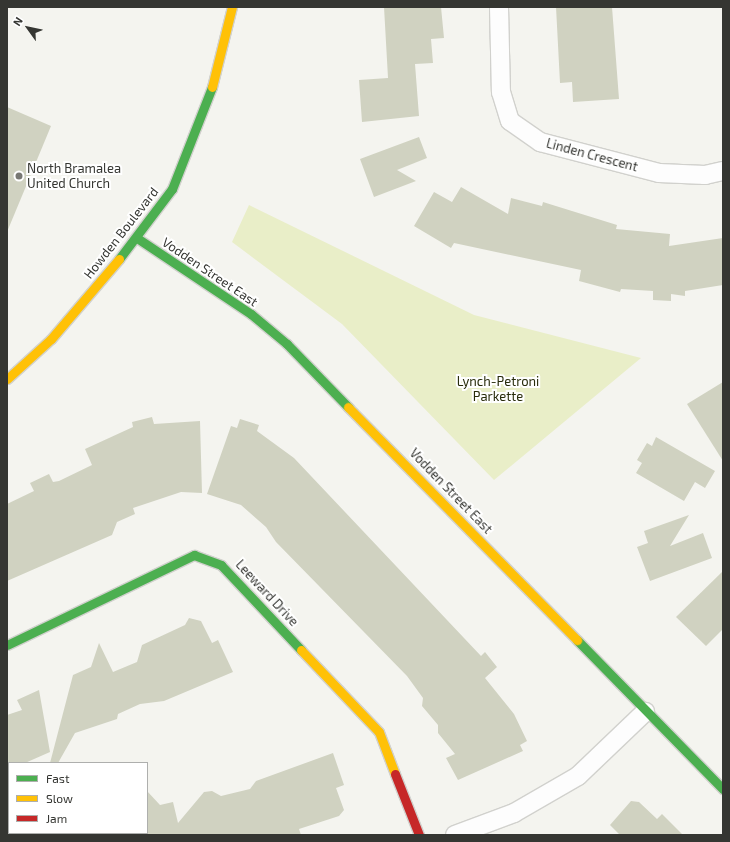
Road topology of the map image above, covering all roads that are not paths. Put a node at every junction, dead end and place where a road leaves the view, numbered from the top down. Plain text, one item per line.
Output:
1 (232, 7) edge
2 (499, 7) edge
3 (723, 171) edge
4 (137, 238) junction
5 (7, 379) edge
6 (7, 645) edge
7 (645, 712) junction
8 (723, 789) edge
9 (419, 835) edge
10 (455, 835) edge

1 - 4 street, Howden Boulevard
2 - 3 street, Linden Crescent
4 - 5 street, Howden Boulevard
4 - 7 street, Vodden Street East
6 - 9 street, Leeward Drive
7 - 8 street, Vodden Street East
7 - 10 street

